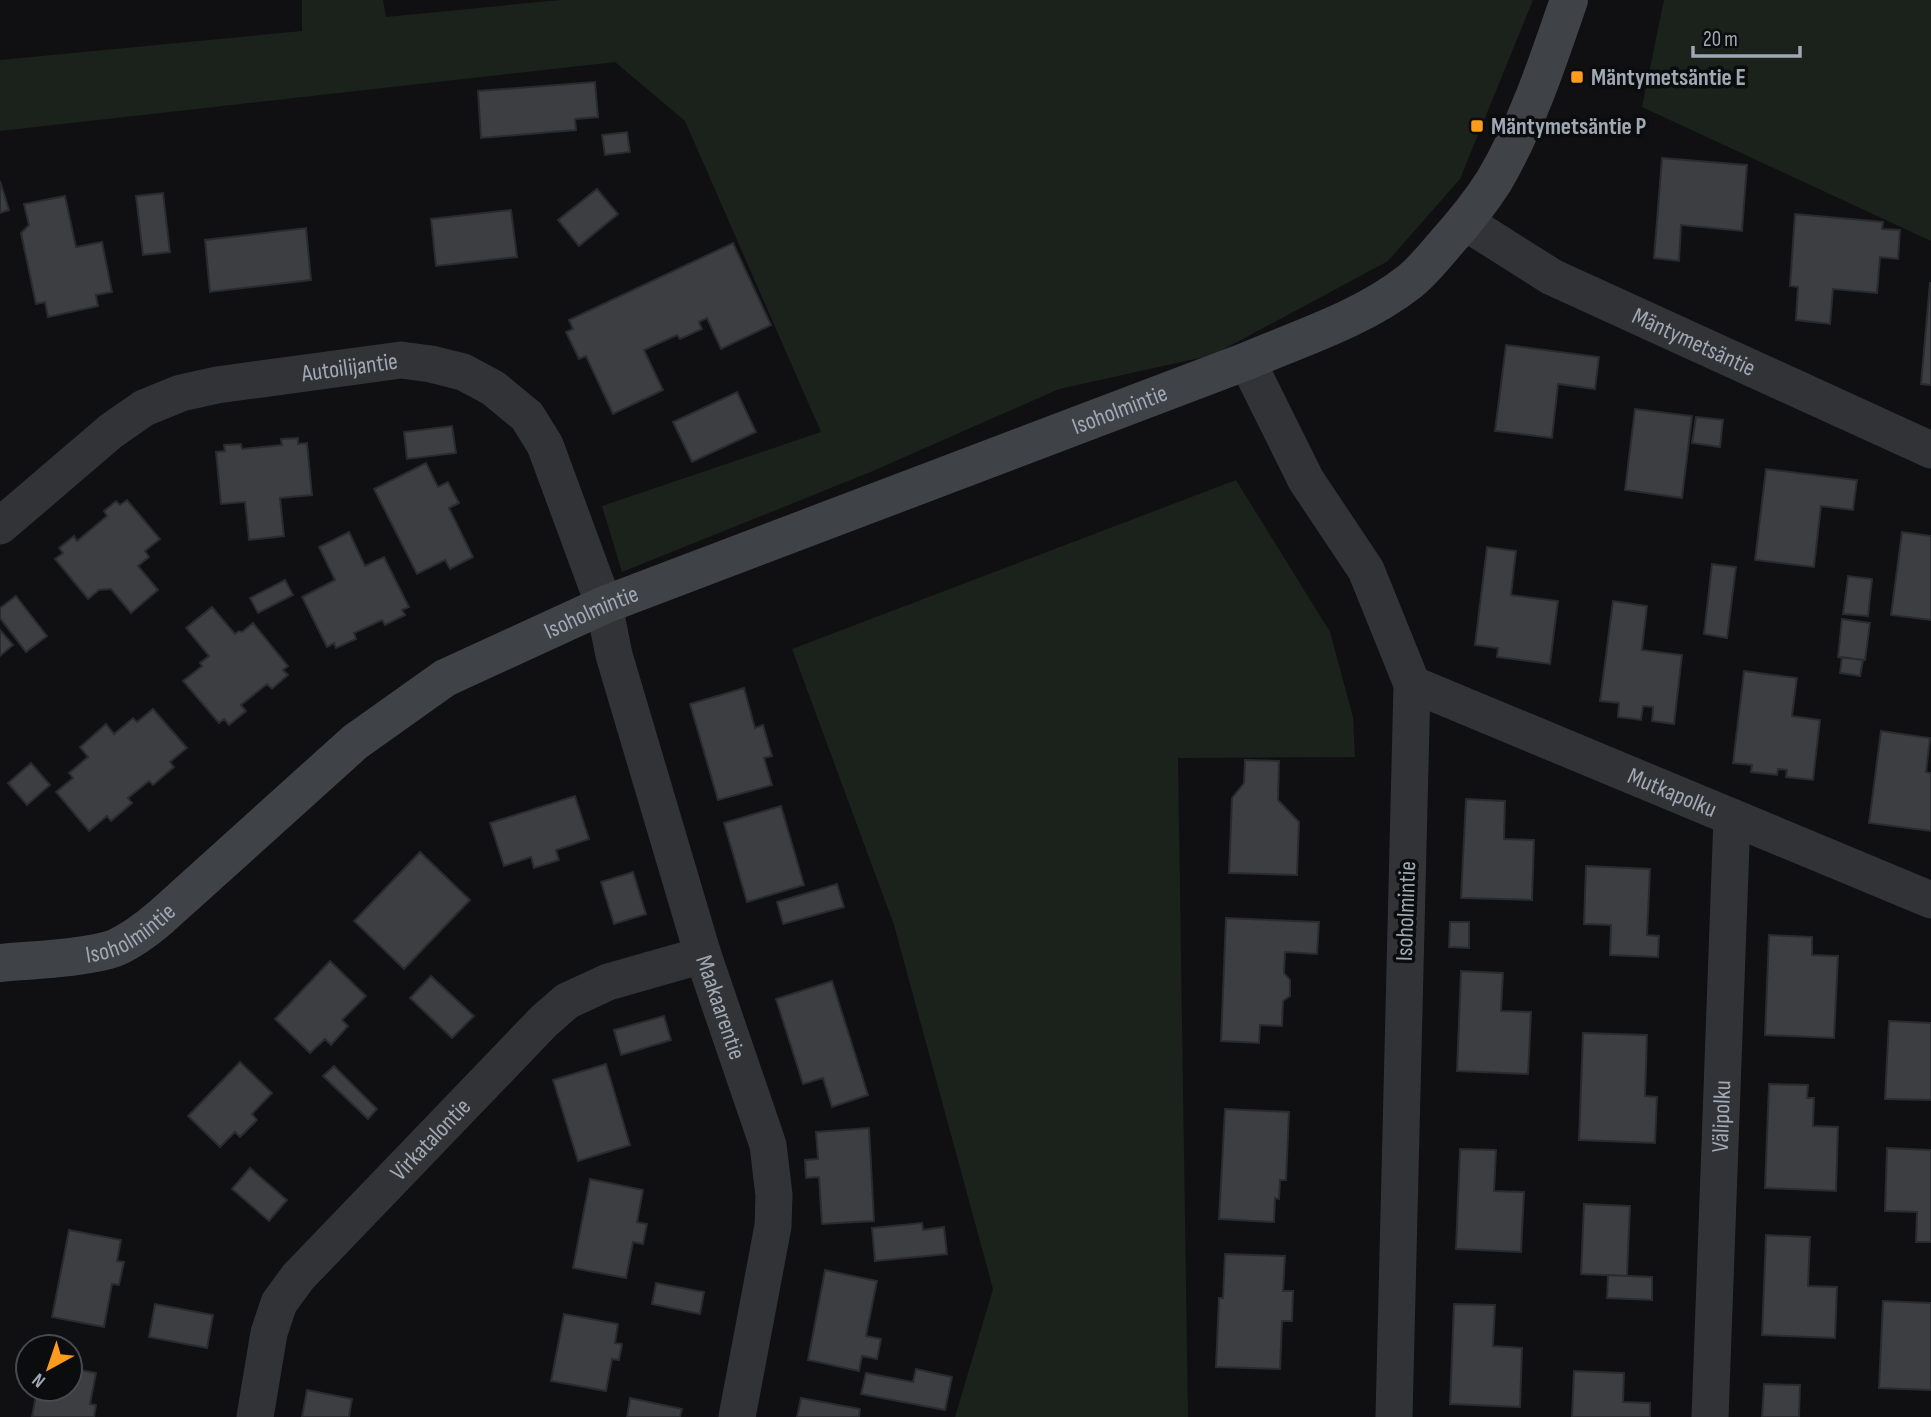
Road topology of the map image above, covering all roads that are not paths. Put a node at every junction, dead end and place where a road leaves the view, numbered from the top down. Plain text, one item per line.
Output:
1 (1569, 0) edge
2 (1465, 222) junction
3 (1247, 361) junction
4 (1931, 450) edge
5 (0, 526) edge
6 (604, 605) junction
7 (1412, 684) junction
8 (1732, 817) junction
9 (1931, 900) edge
10 (703, 955) junction
11 (0, 963) edge
12 (256, 1417) edge
13 (737, 1417) edge
14 (1394, 1417) edge
15 (1710, 1417) edge

1 - 2 street, Isoholmintie
2 - 3 street, Isoholmintie
2 - 4 street, Mäntymetsäntie
3 - 6 street, Isoholmintie
3 - 7 street, Isoholmintie
5 - 6 street, Autoilijantie
6 - 10 street, Maakaarentie
6 - 11 street, Isoholmintie
7 - 8 street, Mutkapolku
7 - 14 street, Isoholmintie
8 - 9 street, Mutkapolku
8 - 15 street, Välipolku
10 - 12 street, Virkatalontie
10 - 13 street, Maakaarentie

